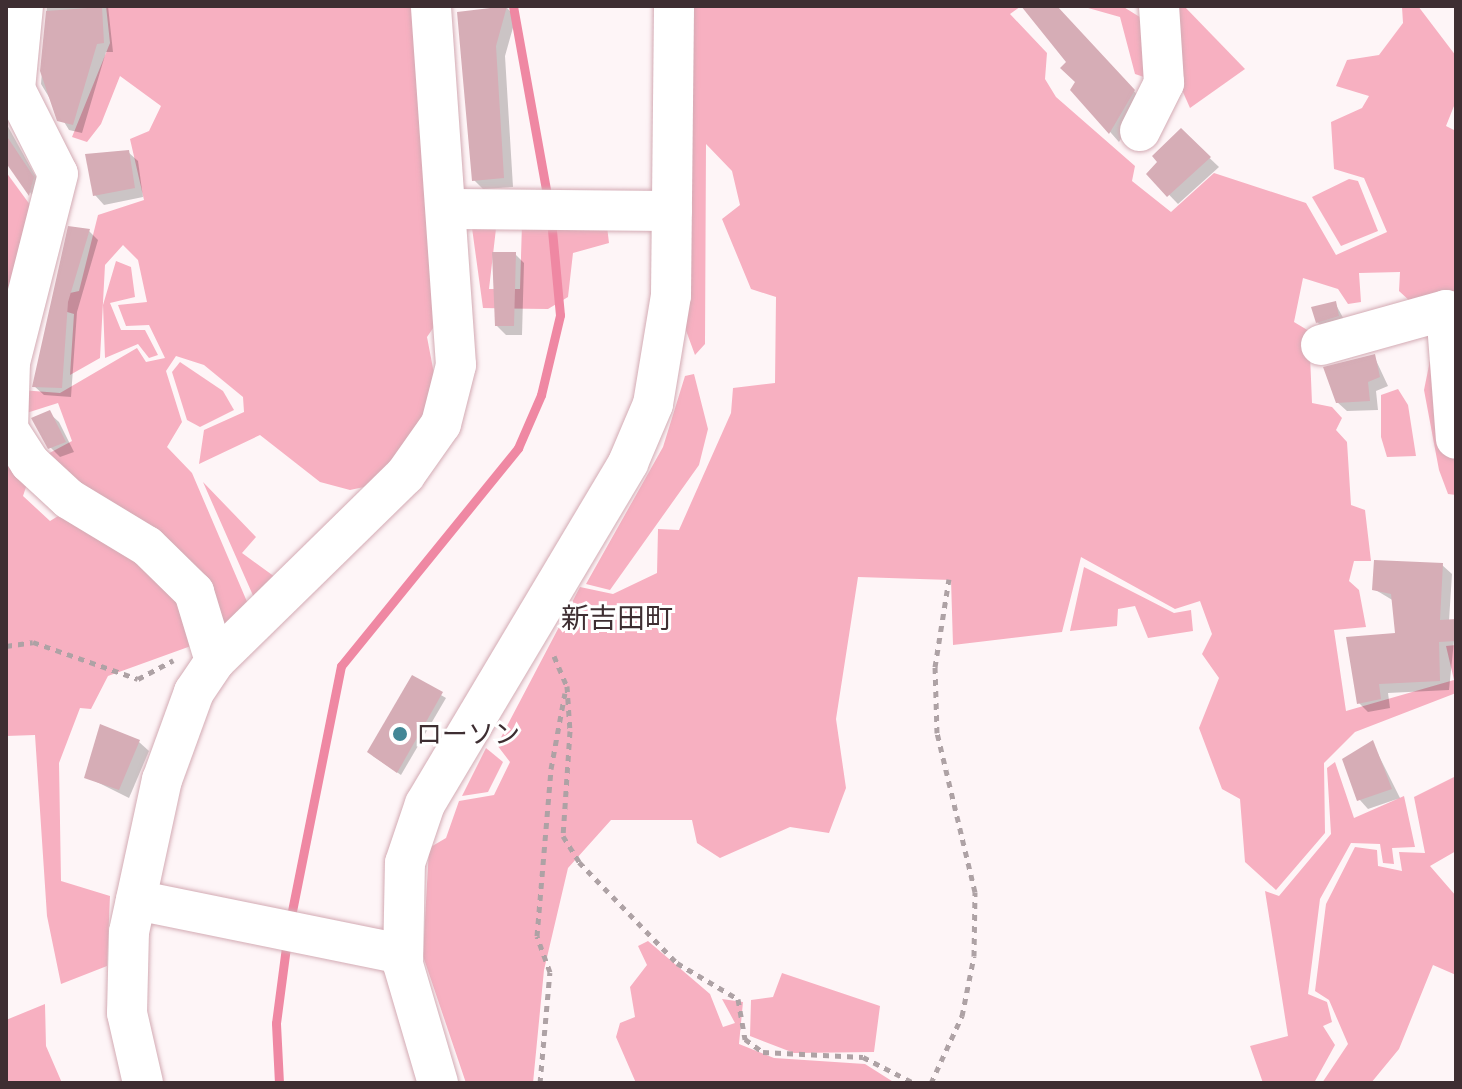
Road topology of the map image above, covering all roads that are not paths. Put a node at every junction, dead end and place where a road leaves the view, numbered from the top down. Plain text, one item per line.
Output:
1 (23, 6) edge
2 (431, 6) edge
3 (674, 6) edge
4 (1159, 6) edge
5 (1140, 131) dead end
6 (448, 209) junction
7 (672, 211) junction
8 (1321, 345) dead end
9 (1456, 439) edge
10 (213, 655) junction
11 (136, 900) junction
12 (402, 954) junction
13 (143, 1083) edge
14 (438, 1083) edge

1 - 10 street
2 - 6 street
3 - 7 street
4 - 5 street
6 - 7 street
6 - 10 street
7 - 12 street
8 - 9 street
10 - 11 street
11 - 12 street
11 - 13 street
12 - 14 street

